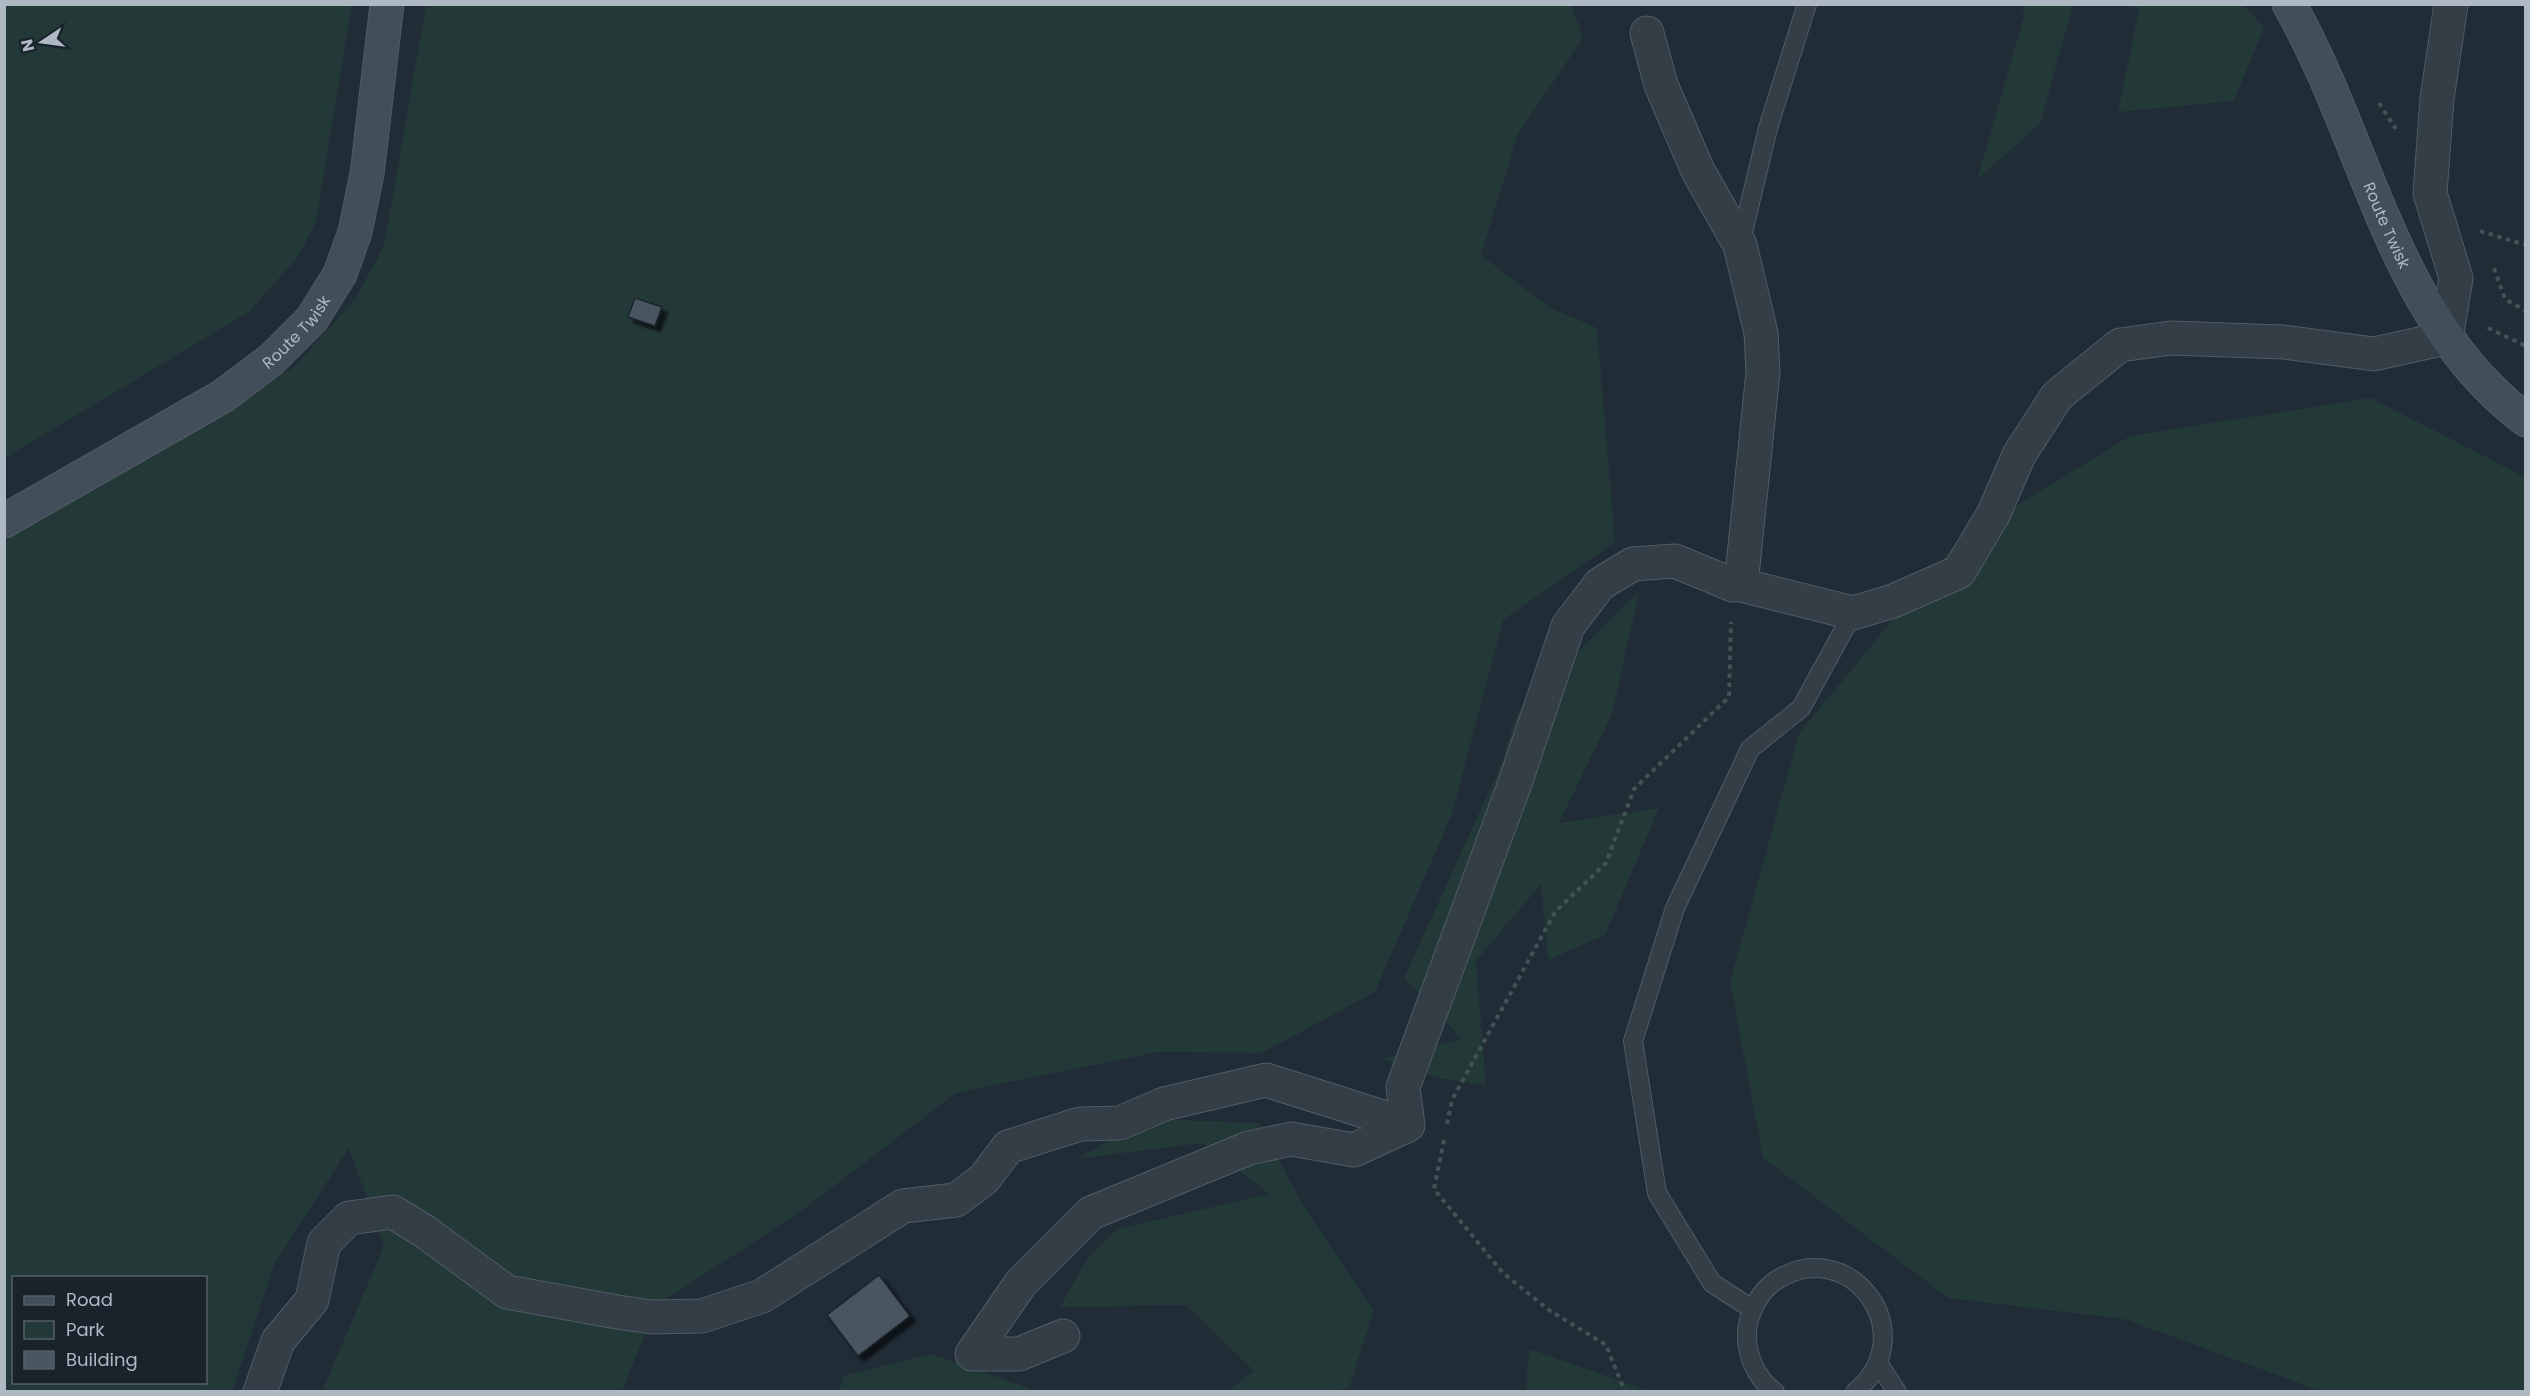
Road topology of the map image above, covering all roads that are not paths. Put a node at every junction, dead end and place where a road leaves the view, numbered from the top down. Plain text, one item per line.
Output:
1 (387, 4) edge
2 (1807, 4) edge
3 (2289, 4) edge
4 (2451, 4) edge
5 (1647, 33) dead end
6 (1740, 245) junction
7 (2446, 338) junction
8 (2526, 420) edge
9 (4, 521) edge
10 (1737, 585) junction
11 (1853, 613) junction
12 (1408, 1125) junction
13 (1752, 1310) junction
14 (1063, 1336) dead end
15 (1878, 1363) junction
16 (260, 1392) edge
17 (1775, 1392) edge
18 (1854, 1392) edge
19 (1898, 1392) edge

1 - 9 main road, Route Twisk
2 - 6 lane
3 - 7 main road, Route Twisk
4 - 7 street
5 - 6 street
6 - 10 street
7 - 8 main road, Route Twisk
7 - 11 street
10 - 11 street
10 - 12 street
11 - 13 lane
12 - 14 street
12 - 16 street
13 - 15 lane
13 - 17 lane
15 - 18 lane
15 - 19 lane

